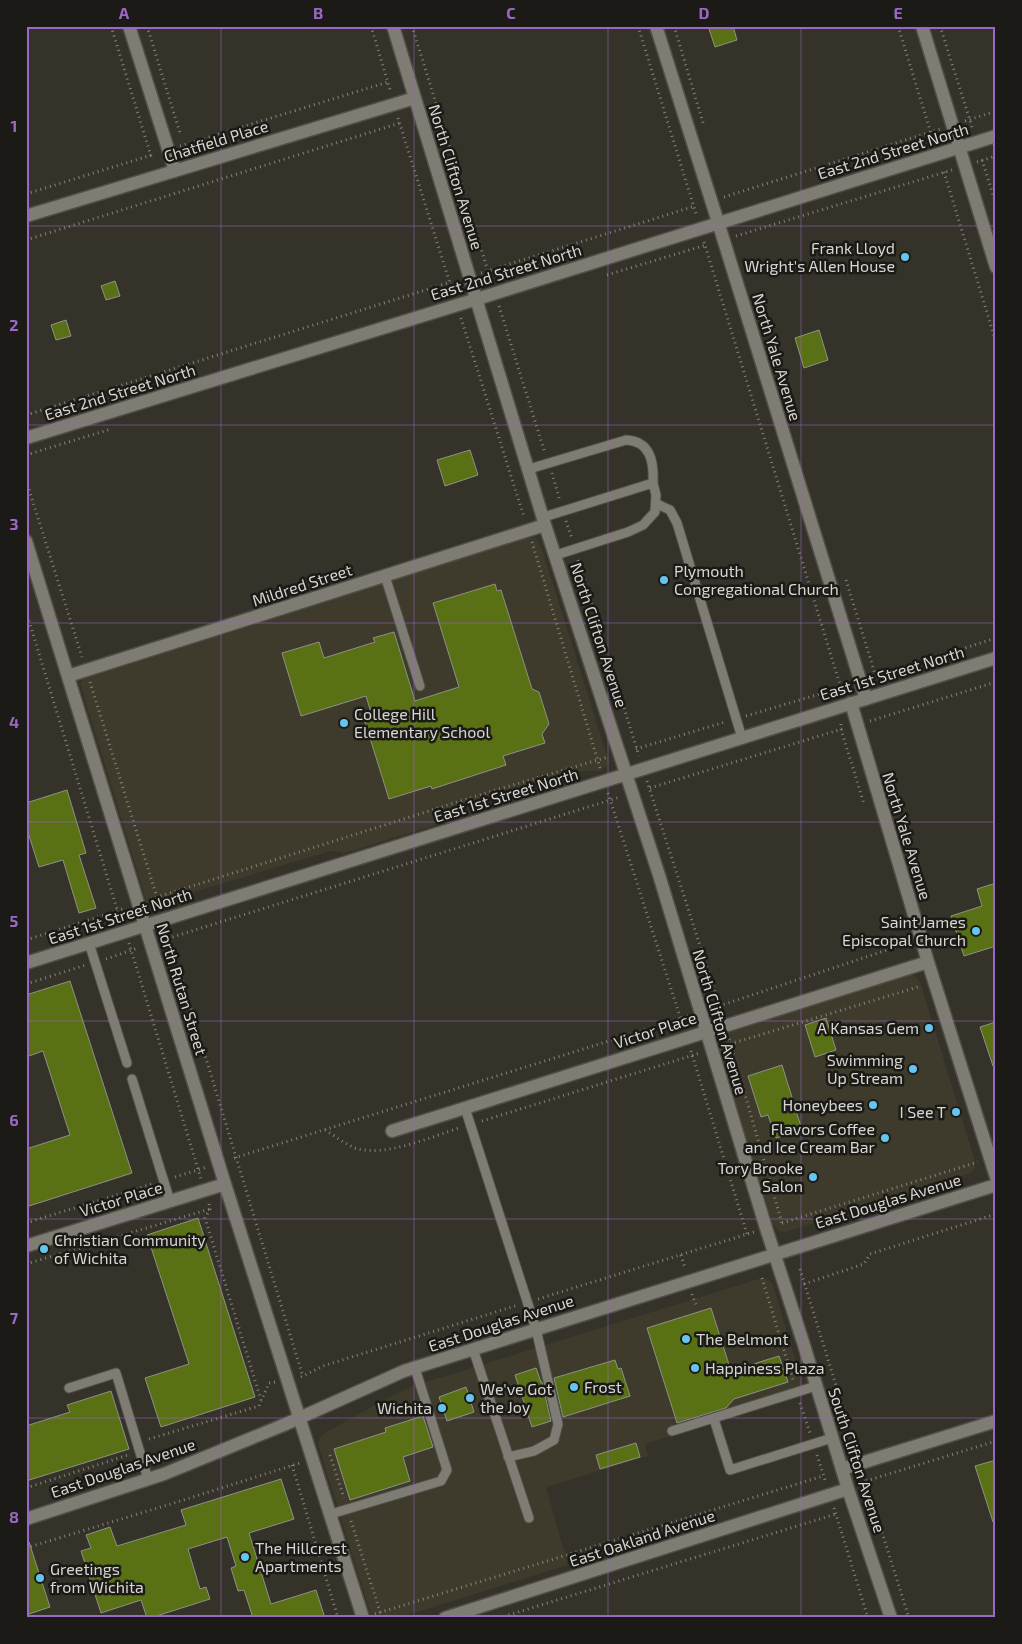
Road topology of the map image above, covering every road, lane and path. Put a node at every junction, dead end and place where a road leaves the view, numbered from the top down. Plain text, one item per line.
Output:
1 (111, 26) edge
2 (129, 26) edge
3 (146, 26) edge
4 (371, 26) edge
5 (393, 26) edge
6 (412, 26) edge
7 (638, 26) edge
8 (656, 26) edge
9 (898, 26) edge
10 (922, 26) edge
11 (940, 26) edge
12 (388, 82) junction
13 (415, 98) junction
14 (394, 104) junction
15 (996, 112) edge
16 (970, 120) junction
17 (400, 123) junction
18 (952, 125) junction
19 (931, 132) junction
20 (996, 136) edge
21 (976, 142) junction
22 (184, 146) junction
23 (959, 147) junction
24 (168, 150) junction
25 (938, 154) junction
26 (151, 156) junction
27 (175, 171) junction
28 (26, 194) edge
29 (712, 200) junction
30 (996, 204) edge
31 (693, 206) junction
32 (26, 216) edge
33 (718, 222) junction
34 (700, 228) junction
35 (26, 240) edge
36 (996, 267) edge
37 (488, 271) junction
38 (470, 277) junction
39 (450, 283) junction
40 (495, 293) junction
41 (477, 299) junction
42 (457, 305) junction
43 (996, 342) edge
44 (26, 415) edge
45 (26, 438) edge
46 (548, 463) junction
47 (529, 469) junction
48 (653, 483) junction
49 (656, 504) junction
50 (563, 512) junction
51 (545, 521) junction
52 (528, 531) junction
53 (26, 542) edge
54 (574, 549) junction
55 (556, 555) junction
56 (385, 576) junction
57 (26, 611) edge
58 (996, 638) edge
59 (996, 658) edge
60 (68, 676) junction
61 (861, 682) junction
62 (996, 682) edge
63 (420, 686) dead end
64 (841, 688) junction
65 (866, 699) junction
66 (846, 705) junction
67 (736, 719) junction
68 (857, 724) junction
69 (841, 729) junction
70 (742, 738) junction
71 (637, 748) junction
72 (620, 753) junction
73 (598, 760) junction
74 (643, 769) junction
75 (626, 774) junction
76 (604, 781) junction
77 (650, 788) junction
78 (632, 793) junction
79 (610, 800) junction
80 (867, 813) dead end
81 (138, 903) junction
82 (118, 911) junction
83 (145, 926) junction
84 (125, 932) junction
85 (905, 934) dead end
86 (26, 940) edge
87 (90, 943) junction
88 (908, 943) junction
89 (151, 944) junction
90 (132, 950) junction
91 (95, 962) junction
92 (928, 962) junction
93 (26, 963) edge
94 (915, 966) junction
95 (26, 984) edge
96 (921, 986) junction
97 (924, 995) dead end
98 (720, 1006) junction
99 (700, 1012) junction
100 (680, 1019) junction
101 (725, 1025) junction
102 (706, 1031) junction
103 (686, 1037) junction
104 (730, 1044) junction
105 (712, 1049) junction
106 (692, 1055) junction
107 (127, 1063) dead end
108 (132, 1079) dead end
109 (465, 1108) junction
110 (470, 1125) junction
111 (325, 1130) junction
112 (392, 1131) dead end
113 (990, 1158) junction
114 (219, 1163) junction
115 (199, 1169) junction
116 (996, 1177) edge
117 (164, 1180) junction
118 (225, 1184) junction
119 (996, 1184) edge
120 (205, 1190) junction
121 (170, 1201) junction
122 (210, 1209) junction
123 (996, 1214) edge
124 (26, 1223) edge
125 (782, 1223) junction
126 (766, 1228) junction
127 (748, 1234) junction
128 (26, 1246) edge
129 (774, 1254) junction
130 (26, 1264) edge
131 (800, 1269) dead end
132 (804, 1284) junction
133 (527, 1302) junction
134 (536, 1329) junction
135 (473, 1349) junction
136 (415, 1368) junction
137 (288, 1380) junction
138 (816, 1386) junction
139 (69, 1388) dead end
140 (261, 1401) junction
141 (300, 1418) junction
142 (714, 1419) junction
143 (996, 1421) edge
144 (672, 1431) dead end
145 (832, 1438) junction
146 (996, 1440) edge
147 (139, 1446) junction
148 (330, 1455) dead end
149 (508, 1457) junction
150 (313, 1460) junction
151 (860, 1463) junction
152 (292, 1465) junction
153 (842, 1469) junction
154 (824, 1476) dead end
155 (148, 1479) junction
156 (866, 1481) junction
157 (26, 1488) edge
158 (848, 1490) junction
159 (347, 1510) junction
160 (331, 1514) junction
161 (836, 1514) dead end
162 (529, 1518) dead end
163 (26, 1519) edge
164 (26, 1548) edge
165 (380, 1613) junction
166 (366, 1617) edge
167 (338, 1618) edge
168 (382, 1618) edge
169 (445, 1618) edge
170 (499, 1618) edge
171 (891, 1618) edge
172 (910, 1618) edge

1 - 26 path
2 - 24 street
3 - 22 path
4 - 12 path
5 - 13 street, North Clifton Avenue
6 - 37 path
7 - 31 path
8 - 29 street, North Yale Avenue
9 - 19 path
10 - 18 street
11 - 16 path
12 - 14 path
12 - 22 path
13 - 14 street, Chatfield Place
13 - 38 street, North Clifton Avenue
14 - 17 path
14 - 27 street, Chatfield Place
15 - 16 path
16 - 18 path
16 - 21 path
17 - 35 path
17 - 39 path
18 - 19 path
18 - 23 street
19 - 25 path
19 - 29 path
20 - 21 street, East 2nd Street North
21 - 23 street, East 2nd Street North
21 - 30 path
22 - 24 path
23 - 25 street, East 2nd Street North
23 - 36 street
24 - 26 path
24 - 27 street
25 - 33 street, East 2nd Street North
25 - 43 path
26 - 28 path
27 - 32 street, Chatfield Place
29 - 31 path
29 - 33 street, North Yale Avenue
31 - 34 path
31 - 37 path
33 - 34 street, East 2nd Street North
33 - 61 street, North Yale Avenue
34 - 40 street, East 2nd Street North
34 - 64 path
37 - 38 path
37 - 40 path
38 - 39 path
38 - 41 street, North Clifton Avenue
39 - 42 path
39 - 44 path
40 - 41 street, East 2nd Street North
40 - 46 path
41 - 42 street, East 2nd Street North
41 - 47 street, North Clifton Avenue
42 - 45 street, East 2nd Street North
42 - 52 path
46 - 47 lane
46 - 48 lane
46 - 50 path
47 - 51 street, North Clifton Avenue
48 - 49 lane
48 - 50 lane
49 - 54 lane
49 - 67 lane
50 - 51 lane
50 - 54 path
51 - 52 street, Mildred Street
51 - 55 street, North Clifton Avenue
52 - 56 street, Mildred Street
52 - 73 path
53 - 60 street, North Rutan Street
54 - 55 lane
54 - 71 path
55 - 72 street, North Clifton Avenue
56 - 60 street, Mildred Street
56 - 63 lane
57 - 82 path
58 - 61 path
59 - 65 street, East 1st Street North
60 - 81 street, North Rutan Street
61 - 64 path
61 - 65 street, North Yale Avenue
62 - 68 path
64 - 66 path
64 - 67 path
65 - 66 street, East 1st Street North
66 - 68 street, North Yale Avenue
66 - 69 path
66 - 70 street, East 1st Street North
67 - 70 lane
67 - 71 path
68 - 69 path
68 - 92 street, North Yale Avenue
69 - 77 path
69 - 80 path
70 - 74 street, East 1st Street North
71 - 72 path
71 - 74 path
72 - 73 path
72 - 75 street, North Clifton Avenue
73 - 76 path
73 - 81 path
74 - 75 street, East 1st Street North
74 - 77 path
75 - 76 street, East 1st Street North
75 - 78 street, North Clifton Avenue
76 - 79 path
76 - 83 street, East 1st Street North
77 - 78 path
77 - 98 path
78 - 79 path
78 - 99 street, North Clifton Avenue
79 - 89 path
79 - 100 path
81 - 82 path
81 - 83 street, North Rutan Street
82 - 84 path
82 - 86 path
83 - 84 street, East 1st Street North
83 - 89 street, North Rutan Street
84 - 87 street, East 1st Street North
84 - 90 path
85 - 88 path
87 - 91 lane
87 - 93 street, East 1st Street North
88 - 94 path
88 - 98 path
89 - 90 path
89 - 114 street, North Rutan Street
90 - 91 path
90 - 115 path
91 - 95 path
91 - 107 lane
92 - 94 street, Victor Place
92 - 113 street, North Yale Avenue
94 - 96 path
94 - 101 street, Victor Place
96 - 97 path
96 - 104 path
98 - 99 path
98 - 101 path
99 - 100 path
99 - 102 street, North Clifton Avenue
100 - 103 path
100 - 111 path
101 - 102 street, Victor Place
101 - 104 path
102 - 103 street, Victor Place
102 - 105 street, North Clifton Avenue
103 - 106 path
103 - 109 street, Victor Place
104 - 105 path
104 - 125 path
105 - 106 path
105 - 126 street, North Clifton Avenue
106 - 110 path
106 - 127 path
108 - 117 lane
109 - 110 lane
109 - 112 street, Victor Place
110 - 111 path
110 - 133 lane
111 - 114 path
113 - 116 street, North Yale Avenue
113 - 125 path
114 - 115 path
114 - 118 street, North Rutan Street
115 - 117 path
115 - 120 path
117 - 121 lane
117 - 124 path
118 - 120 street, Victor Place
118 - 137 street, North Rutan Street
119 - 129 street, East Douglas Avenue
120 - 121 street, Victor Place
120 - 122 path
121 - 128 street, Victor Place
122 - 130 path
122 - 140 path
123 - 132 path
125 - 126 path
126 - 127 path
126 - 129 street, North Clifton Avenue
127 - 133 path
129 - 134 street, East Douglas Avenue
129 - 138 street, South Clifton Avenue
131 - 132 path
132 - 151 path
133 - 134 lane
133 - 137 path
134 - 135 street, East Douglas Avenue
134 - 149 lane
135 - 136 street, East Douglas Avenue
135 - 149 lane
136 - 141 street, East Douglas Avenue
136 - 159 lane
137 - 140 path
137 - 141 street, North Rutan Street
138 - 142 lane
138 - 145 street, South Clifton Avenue
139 - 147 lane
140 - 147 path
141 - 150 street, North Rutan Street
141 - 155 street, East Douglas Avenue
142 - 144 lane
142 - 145 lane
143 - 151 street
145 - 153 street, South Clifton Avenue
146 - 156 path
147 - 155 lane
147 - 157 path
148 - 159 path
149 - 162 lane
150 - 152 path
150 - 160 street, North Rutan Street
151 - 153 street
151 - 156 path
152 - 164 path
152 - 167 path
153 - 158 street, South Clifton Avenue
154 - 165 path
155 - 163 street, East Douglas Avenue
156 - 172 path
158 - 169 street, East Oakland Avenue
158 - 171 street, South Clifton Avenue
159 - 160 lane
159 - 165 path
160 - 166 street, North Rutan Street
161 - 170 path
165 - 166 path
165 - 168 path

